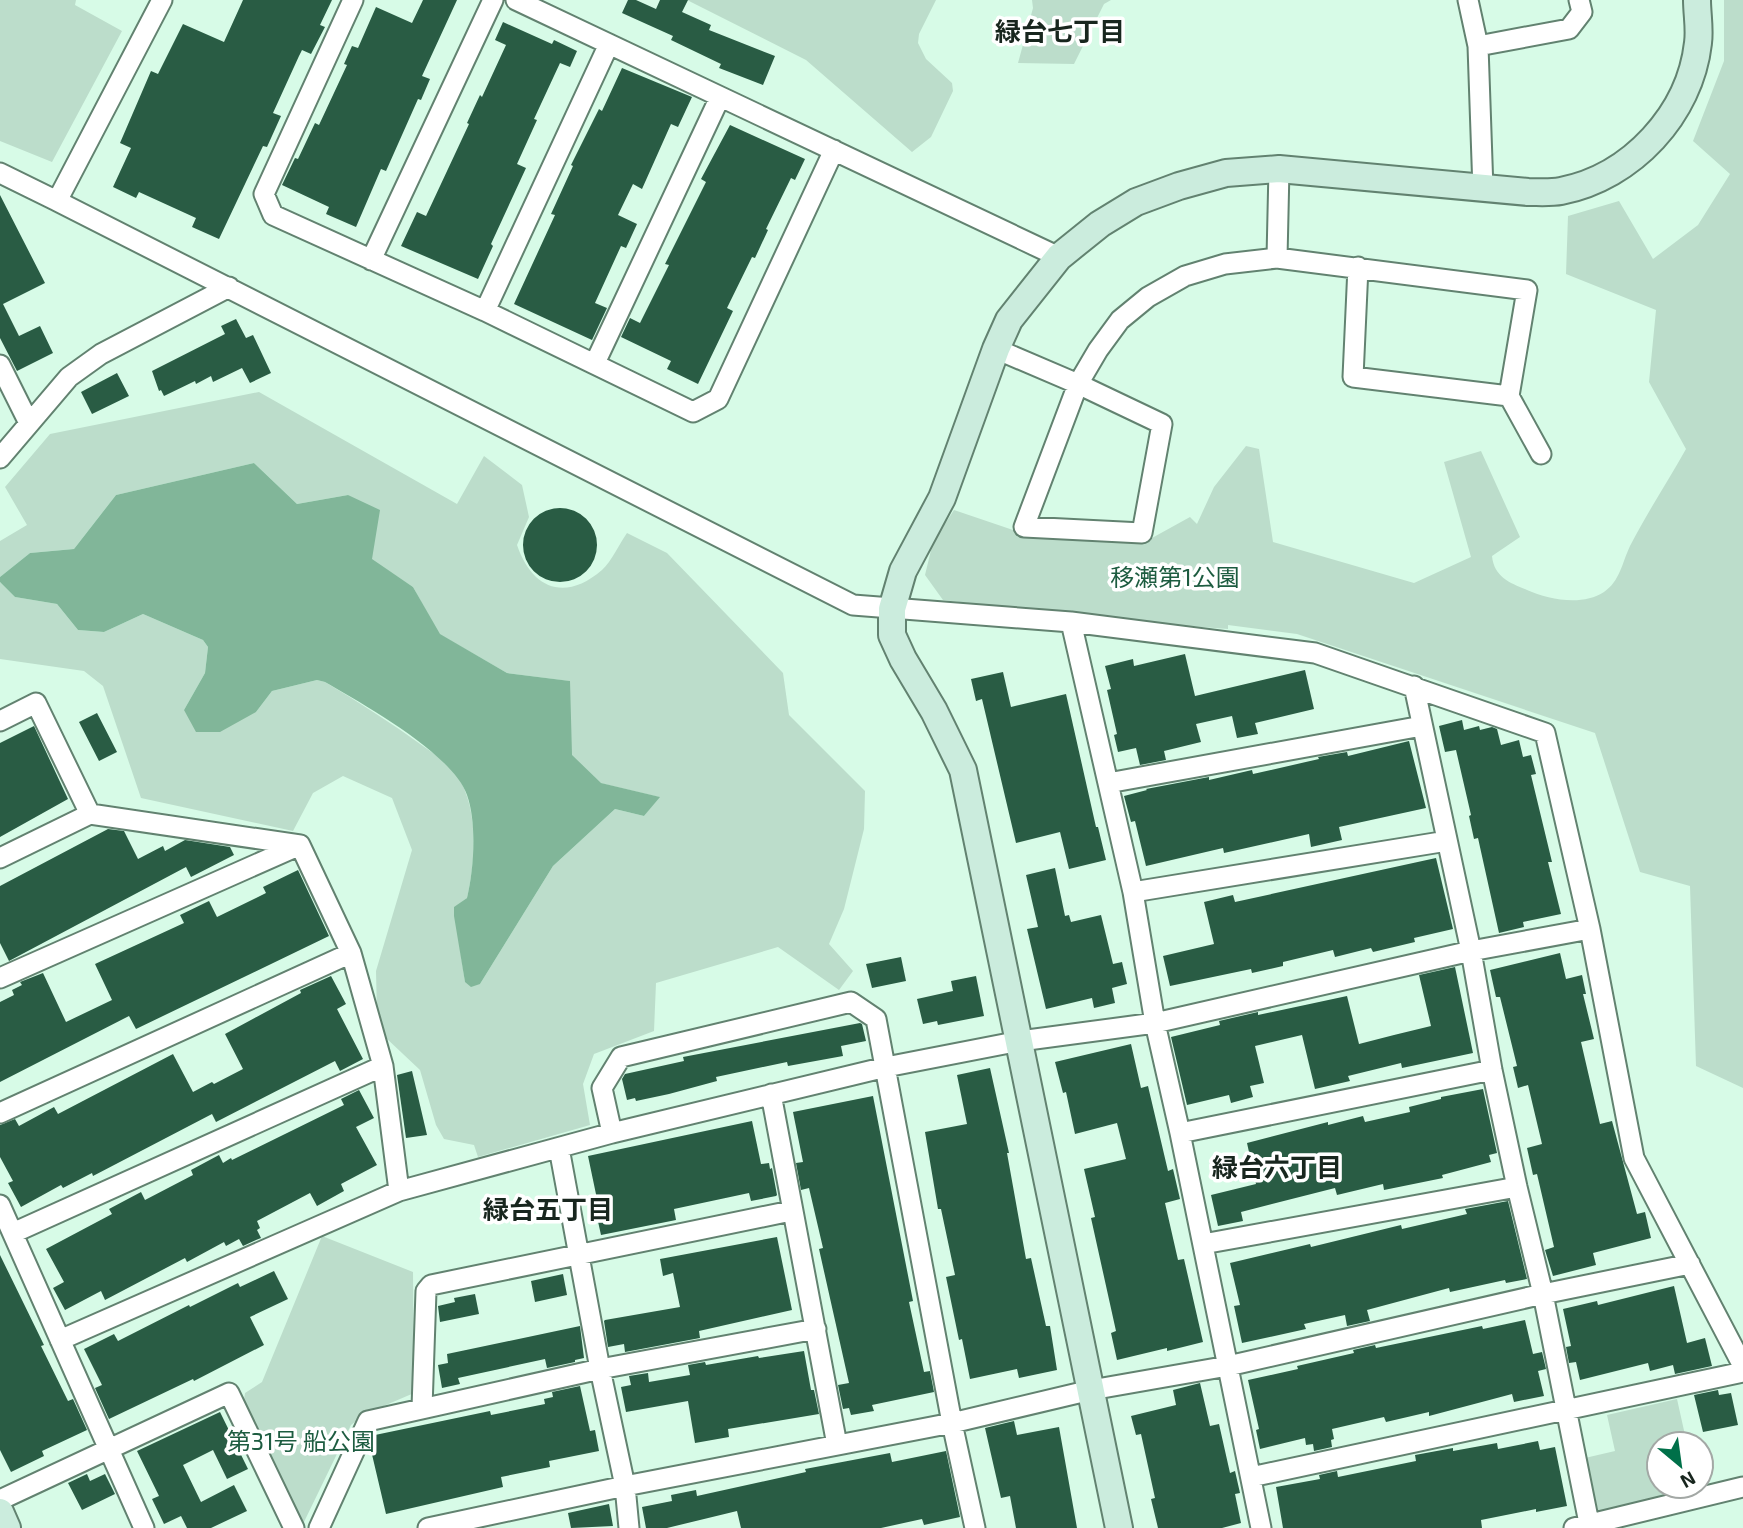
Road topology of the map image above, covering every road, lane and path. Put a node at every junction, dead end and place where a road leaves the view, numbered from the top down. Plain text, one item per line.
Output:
1 (162, 0) edge
2 (354, 0) edge
3 (494, 0) edge
4 (516, 0) edge
5 (1468, 0) edge
6 (1579, 0) edge
7 (1697, 0) edge
8 (609, 44) junction
9 (1478, 46) junction
10 (720, 97) junction
11 (834, 150) junction
12 (1279, 170) junction
13 (0, 173) edge
14 (1483, 190) junction
15 (57, 201) junction
16 (1059, 257) junction
17 (1277, 258) junction
18 (371, 260) junction
19 (1358, 267) junction
20 (229, 287) junction
21 (485, 311) junction
22 (996, 349) junction
23 (595, 363) junction
24 (0, 365) edge
25 (1078, 383) junction
26 (1508, 396) junction
27 (29, 423) junction
28 (1541, 454) dead end
29 (0, 458) edge
30 (892, 609) junction
31 (1071, 622) junction
32 (1414, 686) junction
33 (0, 721) edge
34 (1422, 726) junction
35 (1108, 783) junction
36 (90, 814) junction
37 (1447, 841) junction
38 (300, 845) junction
39 (0, 859) edge
40 (1132, 892) junction
41 (1590, 929) junction
42 (1471, 951) junction
43 (351, 953) junction
44 (0, 978) edge
45 (1155, 1023) junction
46 (1020, 1041) junction
47 (383, 1066) junction
48 (886, 1067) junction
49 (1492, 1070) junction
50 (771, 1094) junction
51 (0, 1114) edge
52 (612, 1133) junction
53 (1180, 1133) junction
54 (559, 1148) junction
55 (1517, 1186) junction
56 (399, 1191) junction
57 (0, 1205) edge
58 (791, 1211) junction
59 (13, 1233) junction
60 (1203, 1244) junction
61 (580, 1254) junction
62 (1690, 1264) junction
63 (1543, 1294) junction
64 (816, 1329) junction
65 (60, 1340) junction
66 (1228, 1366) junction
67 (1743, 1366) edge
68 (600, 1369) junction
69 (1743, 1372) edge
70 (1091, 1391) junction
71 (422, 1408) junction
72 (1566, 1409) junction
73 (952, 1423) junction
74 (837, 1445) junction
75 (109, 1450) junction
76 (1251, 1477) junction
77 (625, 1486) junction
78 (1743, 1487) edge
79 (0, 1500) edge
80 (0, 1513) edge
81 (1585, 1527) edge
82 (7, 1528) edge
83 (144, 1528) edge
84 (294, 1528) edge
85 (319, 1528) edge
86 (428, 1528) edge
87 (629, 1528) edge
88 (975, 1528) edge
89 (1119, 1528) edge
90 (1261, 1528) edge

1 - 15 street
2 - 18 street
3 - 18 street
4 - 8 street
5 - 9 street
6 - 9 street
7 - 14 street
8 - 10 street
8 - 21 street
9 - 14 street
10 - 11 street
10 - 23 street
11 - 16 street
11 - 23 street
12 - 14 street
12 - 16 street
12 - 17 street
13 - 15 street
15 - 20 street
16 - 22 street
17 - 19 street
17 - 25 street
18 - 21 street
19 - 26 street
19 - 26 street
20 - 27 street
20 - 30 street
21 - 23 street
22 - 25 street
22 - 30 street
24 - 27 street
25 - 25 street
26 - 28 street
27 - 29 street
30 - 31 street
30 - 46 street
31 - 32 street
31 - 35 street
32 - 34 street
32 - 41 street
33 - 36 street
34 - 35 street
34 - 37 street
35 - 40 street
36 - 38 street
36 - 39 street
37 - 40 street
37 - 42 street
38 - 43 street
38 - 44 street
40 - 45 street
41 - 42 street
41 - 62 street
42 - 45 street
42 - 49 street
43 - 47 street
43 - 51 street
45 - 46 street
45 - 53 street
46 - 48 street
46 - 70 street
47 - 56 street
47 - 59 street
48 - 50 street
48 - 52 street
48 - 73 street
49 - 53 street
49 - 55 street
50 - 52 street
50 - 58 street
52 - 54 street
53 - 60 street
54 - 56 street
54 - 61 street
55 - 60 street
55 - 63 street
56 - 65 street
57 - 59 street
58 - 61 street
58 - 64 street
59 - 65 street
60 - 66 street
61 - 68 street
61 - 71 street
62 - 63 street
62 - 67 street
63 - 66 street
63 - 72 street
64 - 68 street
64 - 74 street
65 - 75 street
66 - 70 street
66 - 76 street
68 - 71 street
68 - 77 street
69 - 72 street
70 - 73 street
70 - 89 street
71 - 85 street
72 - 76 street
72 - 81 street
73 - 74 street
73 - 88 street
74 - 77 street
75 - 79 street
75 - 83 street
75 - 84 street
76 - 90 street
77 - 86 street
77 - 87 street
78 - 81 street
80 - 82 street

